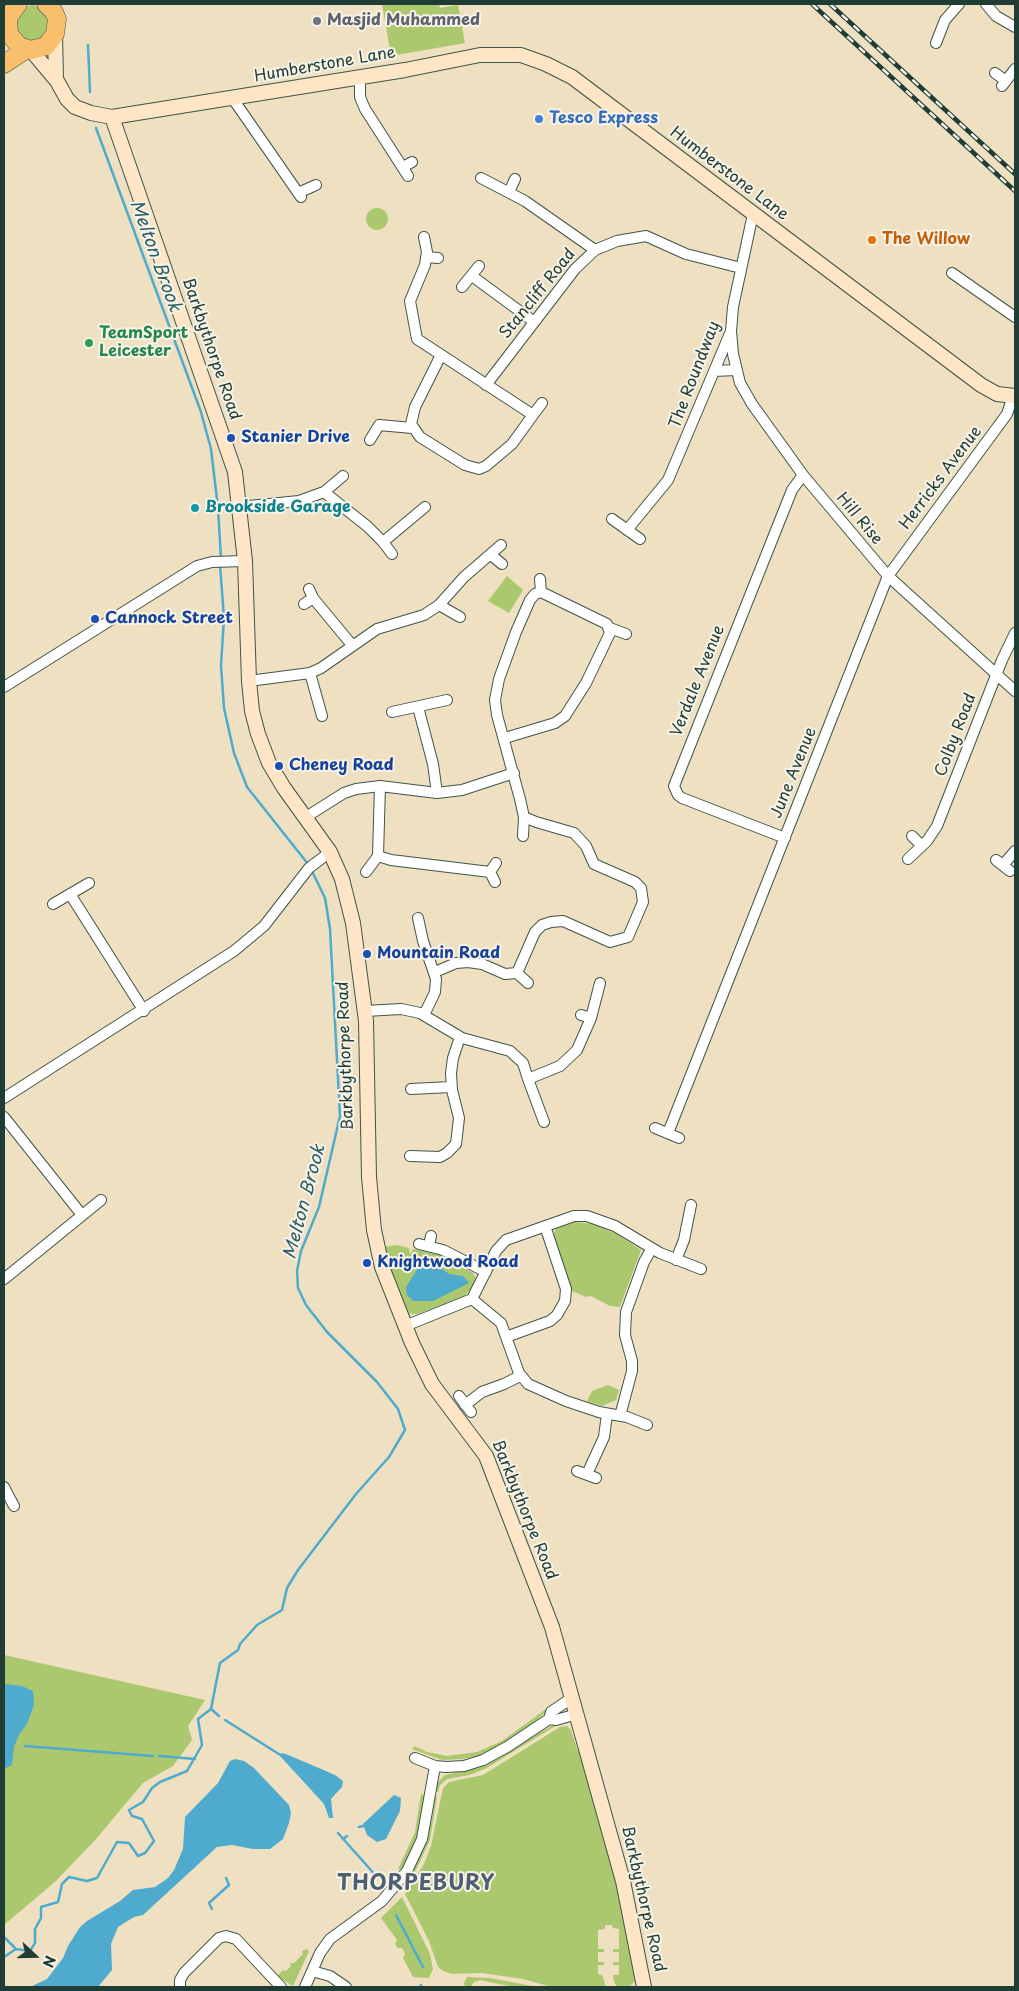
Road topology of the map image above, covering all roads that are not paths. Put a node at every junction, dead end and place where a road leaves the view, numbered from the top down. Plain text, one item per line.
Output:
1 (46, 4) edge
2 (67, 4) edge
3 (959, 4) edge
4 (986, 4) edge
5 (10, 12) edge
6 (1015, 27) edge
7 (56, 30) junction
8 (936, 42) dead end
9 (29, 49) junction
10 (4, 64) edge
11 (1015, 69) edge
12 (995, 73) dead end
13 (360, 77) junction
14 (56, 81) junction
15 (233, 98) junction
16 (112, 117) junction
17 (408, 168) dead end
18 (481, 178) dead end
19 (515, 179) dead end
20 (316, 185) dead end
21 (509, 192) junction
22 (753, 214) junction
23 (424, 237) dead end
24 (595, 250) junction
25 (426, 257) junction
26 (438, 258) dead end
27 (479, 266) dead end
28 (741, 268) junction
29 (952, 273) dead end
30 (472, 276) junction
31 (462, 287) dead end
32 (1015, 317) edge
33 (533, 322) junction
34 (731, 331) junction
35 (441, 355) junction
36 (736, 370) junction
37 (714, 371) junction
38 (486, 385) junction
39 (1014, 396) edge
40 (542, 403) dead end
41 (533, 415) junction
42 (412, 428) junction
43 (370, 440) dead end
44 (803, 475) junction
45 (343, 476) dead end
46 (324, 492) junction
47 (239, 507) junction
48 (425, 507) dead end
49 (612, 519) dead end
50 (627, 530) junction
51 (640, 539) dead end
52 (383, 542) junction
53 (502, 545) dead end
54 (392, 554) dead end
55 (491, 555) junction
56 (245, 561) junction
57 (502, 564) dead end
58 (888, 576) junction
59 (540, 579) dead end
60 (542, 592) junction
61 (304, 604) dead end
62 (439, 605) junction
63 (460, 617) dead end
64 (610, 628) junction
65 (1015, 632) edge
66 (626, 634) dead end
67 (352, 645) junction
68 (310, 673) junction
69 (996, 675) junction
70 (249, 681) junction
71 (4, 687) edge
72 (1015, 691) edge
73 (447, 700) dead end
74 (418, 707) junction
75 (392, 712) dead end
76 (322, 716) dead end
77 (505, 738) junction
78 (514, 773) junction
79 (380, 786) junction
80 (437, 793) junction
81 (306, 817) junction
82 (524, 817) junction
83 (523, 836) dead end
84 (912, 836) dead end
85 (785, 838) junction
86 (922, 846) junction
87 (1015, 851) edge
88 (325, 855) junction
89 (378, 856) junction
90 (908, 859) dead end
91 (1003, 865) dead end
92 (366, 872) dead end
93 (495, 882) dead end
94 (89, 883) dead end
95 (70, 894) junction
96 (54, 904) dead end
97 (418, 918) dead end
98 (434, 937) dead end
99 (423, 941) junction
100 (435, 972) junction
101 (517, 973) junction
102 (528, 983) dead end
103 (600, 983) dead end
104 (144, 1010) junction
105 (365, 1012) junction
106 (424, 1015) junction
107 (460, 1037) junction
108 (528, 1079) junction
109 (451, 1087) junction
110 (408, 1089) dead end
111 (4, 1098) edge
112 (544, 1114) dead end
113 (4, 1117) edge
114 (655, 1128) dead end
115 (668, 1133) junction
116 (679, 1138) dead end
117 (410, 1156) dead end
118 (101, 1200) dead end
119 (691, 1205) dead end
120 (82, 1215) junction
121 (545, 1226) junction
122 (426, 1242) dead end
123 (652, 1248) junction
124 (676, 1260) junction
125 (701, 1270) dead end
126 (486, 1272) junction
127 (4, 1278) edge
128 (472, 1299) junction
129 (405, 1326) junction
130 (506, 1337) junction
131 (520, 1376) junction
132 (465, 1404) dead end
133 (607, 1414) junction
134 (620, 1416) junction
135 (647, 1425) dead end
136 (587, 1474) dead end
137 (4, 1487) edge
138 (14, 1506) dead end
139 (573, 1697) junction
140 (577, 1714) junction
141 (549, 1719) junction
142 (415, 1758) dead end
143 (435, 1766) junction
144 (312, 1971) junction
145 (180, 1987) edge
146 (282, 1987) edge
147 (305, 1987) edge
148 (346, 1987) edge
149 (644, 1987) edge

1 - 7 highway
2 - 7 highway
3 - 8 street
4 - 6 street
5 - 9 highway
7 - 9 highway
7 - 14 street
9 - 10 highway
9 - 14 street, Humberstone Lane
11 - 12 street
13 - 15 street, Humberstone Lane
13 - 17 street
13 - 22 street, Humberstone Lane
14 - 16 street, Humberstone Lane
15 - 16 street, Humberstone Lane
15 - 20 street
16 - 47 street, Barkbythorpe Road
18 - 21 street
19 - 21 street
21 - 24 street
22 - 28 street, The Roundway
22 - 39 street, Humberstone Lane
23 - 25 street
24 - 28 street, Stancliff Road
24 - 33 street, Stancliff Road
25 - 26 street
25 - 35 street
27 - 30 street
28 - 34 street, The Roundway
29 - 32 street
30 - 31 street
30 - 33 street
33 - 38 street, Stancliff Road
34 - 36 street, Hill Rise
34 - 37 street, The Roundway
35 - 38 street
35 - 42 street
36 - 37 street
36 - 44 street, Hill Rise
37 - 50 street, The Roundway
38 - 41 street
39 - 58 street, Herricks Avenue
40 - 41 street
41 - 42 street
42 - 43 street
44 - 58 street, Hill Rise
44 - 85 street, Verdale Avenue
45 - 46 street
46 - 47 street
46 - 52 street
47 - 56 street, Barkbythorpe Road
48 - 52 street
49 - 50 street
50 - 51 street
52 - 54 street
53 - 55 street
55 - 57 street
55 - 62 street
56 - 70 street, Barkbythorpe Road
56 - 71 street
58 - 69 street, Hill Rise
58 - 85 street, June Avenue
59 - 60 street
60 - 64 street
60 - 77 street
61 - 67 street
62 - 63 street
62 - 67 street
64 - 66 street
64 - 77 street
65 - 69 street, Colby Road
67 - 68 street
68 - 70 street
68 - 76 street
69 - 72 street, Hill Rise
69 - 86 street, Colby Road
70 - 81 street, Barkbythorpe Road
73 - 74 street
74 - 75 street
74 - 80 street
77 - 78 street
78 - 80 street
78 - 82 street
79 - 80 street
79 - 81 street
79 - 89 street
81 - 88 street, Barkbythorpe Road
82 - 83 street
82 - 101 street
84 - 86 street
85 - 115 street, June Avenue
86 - 90 street, Colby Road
87 - 91 street
88 - 104 street
88 - 105 street, Barkbythorpe Road
89 - 92 street
89 - 93 street
94 - 95 street
95 - 96 street
95 - 104 street
97 - 99 street
98 - 99 street
99 - 100 street
100 - 101 street
100 - 106 street
101 - 102 street
103 - 108 street
104 - 111 street
105 - 106 street
105 - 129 street, Barkbythorpe Road
106 - 107 street
107 - 108 street
107 - 109 street
108 - 112 street
109 - 110 street
109 - 117 street
113 - 120 street
114 - 115 street
115 - 116 street
118 - 120 street
119 - 124 street
120 - 127 street
121 - 123 street
121 - 126 street
121 - 130 street
122 - 126 street
123 - 124 street
123 - 134 street
124 - 125 street
126 - 128 street
128 - 129 street
128 - 130 street
129 - 139 street, Barkbythorpe Road
130 - 131 street
131 - 132 street
131 - 133 street
133 - 134 street
133 - 136 street
134 - 135 street
137 - 138 street
139 - 140 street, Barkbythorpe Road
139 - 141 street
140 - 141 street
140 - 149 street, Barkbythorpe Road
141 - 143 street
142 - 143 street
143 - 144 street
144 - 147 street
144 - 148 street
145 - 146 street

